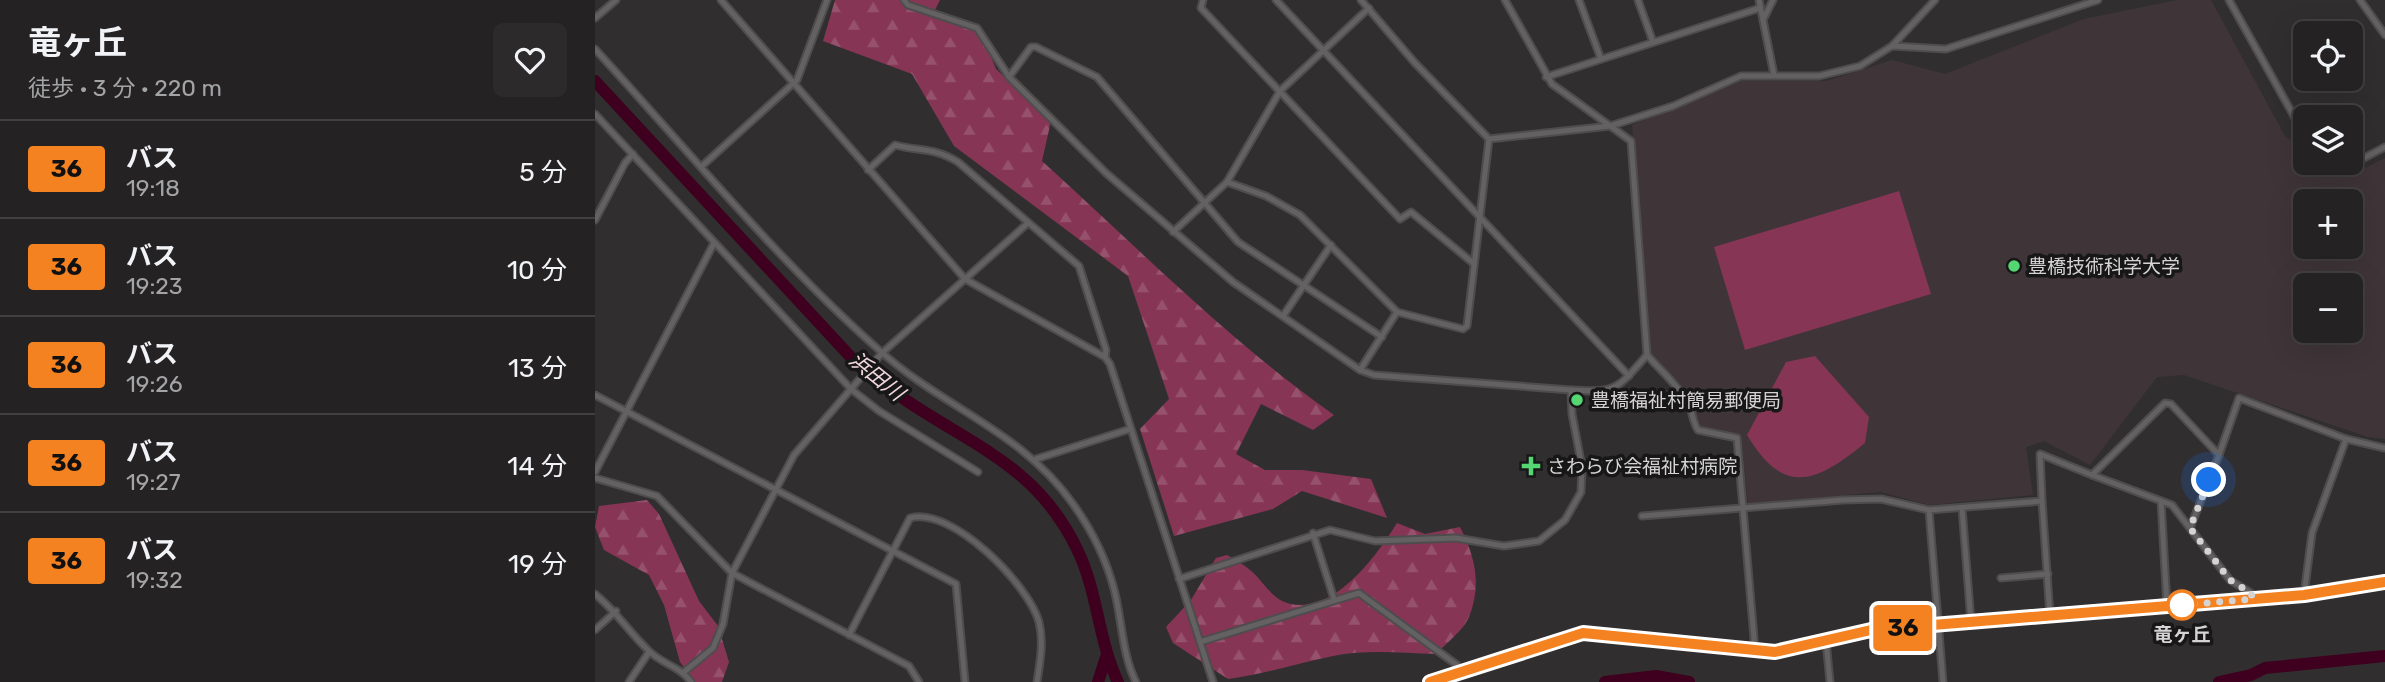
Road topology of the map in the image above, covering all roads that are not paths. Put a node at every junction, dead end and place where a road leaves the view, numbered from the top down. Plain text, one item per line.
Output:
1 (616, 0) edge
2 (827, 0) edge
3 (904, 0) edge
4 (1203, 0) edge
5 (1276, 0) edge
6 (1361, 0) edge
7 (1506, 0) edge
8 (1579, 0) edge
9 (1638, 0) edge
10 (1759, 0) edge
11 (1773, 0) edge
12 (1935, 0) edge
13 (2098, 0) edge
14 (2229, 0) edge
15 (2360, 0) edge
16 (723, 1) edge
17 (1369, 8) junction
18 (1760, 8) junction
19 (595, 18) edge
20 (1763, 20) junction
21 (2385, 35) edge
22 (1653, 42) junction
23 (1892, 46) junction
24 (595, 49) edge
25 (1324, 50) junction
26 (1601, 59) junction
27 (1773, 75) junction
28 (1009, 77) junction
29 (1546, 77) junction
30 (792, 84) junction
31 (1280, 91) junction
32 (595, 114) edge
33 (2293, 114) edge
34 (1610, 126) junction
35 (1489, 139) junction
36 (2385, 147) edge
37 (632, 154) junction
38 (2363, 158) edge
39 (702, 166) junction
40 (868, 170) junction
41 (1227, 182) junction
42 (1205, 201) junction
43 (1479, 218) junction
44 (595, 220) edge
45 (1028, 223) junction
46 (1173, 232) junction
47 (714, 243) junction
48 (1331, 245) junction
49 (1473, 263) junction
50 (965, 279) junction
51 (1303, 286) junction
52 (1397, 312) junction
53 (1283, 316) junction
54 (1381, 337) junction
55 (881, 354) junction
56 (1647, 355) junction
57 (1105, 356) junction
58 (1360, 370) junction
59 (1629, 376) junction
60 (852, 388) junction
61 (1571, 390) junction
62 (595, 396) edge
63 (626, 412) junction
64 (1131, 429) junction
65 (2346, 439) junction
66 (2385, 448) edge
67 (2218, 455) junction
68 (1036, 459) junction
69 (595, 472) edge
70 (978, 472) dead end
71 (2092, 475) junction
72 (595, 478) edge
73 (775, 489) junction
74 (2042, 500) junction
75 (2161, 501) junction
76 (1744, 508) junction
77 (1962, 508) junction
78 (1929, 510) junction
79 (1642, 516) dead end
80 (2190, 528) junction
81 (1313, 533) junction
82 (893, 551) junction
83 (731, 573) junction
84 (2048, 574) junction
85 (2001, 578) dead end
86 (1179, 579) junction
87 (2385, 582) edge
88 (595, 594) edge
89 (2304, 595) junction
90 (1334, 599) junction
91 (2253, 599) junction
92 (2167, 606) junction
93 (616, 611) junction
94 (2050, 615) junction
95 (1971, 622) junction
96 (1938, 625) junction
97 (595, 630) edge
98 (849, 635) junction
99 (1826, 641) junction
100 (1200, 642) junction
101 (1755, 650) junction
102 (649, 652) junction
103 (684, 672) junction
104 (1461, 672) junction
105 (629, 682) edge
106 (691, 682) edge
107 (919, 682) edge
108 (965, 682) edge
109 (1037, 682) edge
110 (1136, 682) edge
111 (1213, 682) edge
112 (1430, 682) edge
113 (1830, 682) edge
114 (1943, 682) edge

1 - 19 street
2 - 30 street
3 - 28 street
4 - 31 street
5 - 25 street
6 - 17 street
7 - 29 street
8 - 26 street
9 - 22 street
10 - 18 street
11 - 20 street
12 - 23 street
13 - 23 street
14 - 33 street
15 - 21 street
16 - 30 street
17 - 25 street
17 - 35 street
18 - 20 street
18 - 22 street
20 - 27 street
22 - 26 street
23 - 27 street
24 - 39 street
25 - 31 street
25 - 43 street
26 - 29 street
27 - 34 street
28 - 42 street
28 - 46 street
29 - 34 street
30 - 39 street
30 - 40 street
31 - 41 street
31 - 49 street
32 - 37 street
34 - 35 street
34 - 56 street
35 - 43 street
36 - 38 street
37 - 44 street
37 - 47 street
39 - 55 street
40 - 45 street
40 - 50 street
41 - 42 street
41 - 48 street
42 - 46 street
42 - 51 street
43 - 49 street
43 - 59 street
45 - 50 street
45 - 57 street
46 - 53 street
47 - 60 street
47 - 63 street
48 - 51 street
48 - 52 street
49 - 52 street
50 - 55 street
50 - 57 street
51 - 53 street
51 - 54 street
52 - 54 street
53 - 58 street
54 - 58 street
55 - 60 street
55 - 68 street
56 - 59 street
56 - 76 street
57 - 64 street
58 - 61 street
59 - 61 street
60 - 70 street
60 - 73 street
61 - 81 street
62 - 63 street
63 - 69 street
63 - 73 street
64 - 68 street
64 - 86 street
65 - 66 street
65 - 67 street
65 - 89 street
67 - 71 street
67 - 80 street
68 - 110 street
71 - 74 street
71 - 75 street
72 - 83 street
73 - 82 street
73 - 83 street
74 - 77 street
74 - 84 street
75 - 80 street
75 - 92 street
76 - 78 street
76 - 79 street
76 - 101 street
77 - 78 street
77 - 95 street
78 - 96 street
80 - 91 street
81 - 86 street
81 - 90 street
82 - 98 street
82 - 108 street
82 - 109 street
83 - 98 street
83 - 103 street
84 - 85 street
84 - 94 street
86 - 100 street
87 - 89 street
88 - 93 street
89 - 91 street
90 - 100 street
90 - 104 street
91 - 92 street
92 - 94 street
93 - 97 street
93 - 102 street
94 - 95 street
95 - 96 street
96 - 99 street
96 - 114 street
98 - 107 street
99 - 101 street
99 - 113 street
100 - 111 street
101 - 104 street
102 - 103 street
102 - 105 street
103 - 106 street
104 - 112 street

